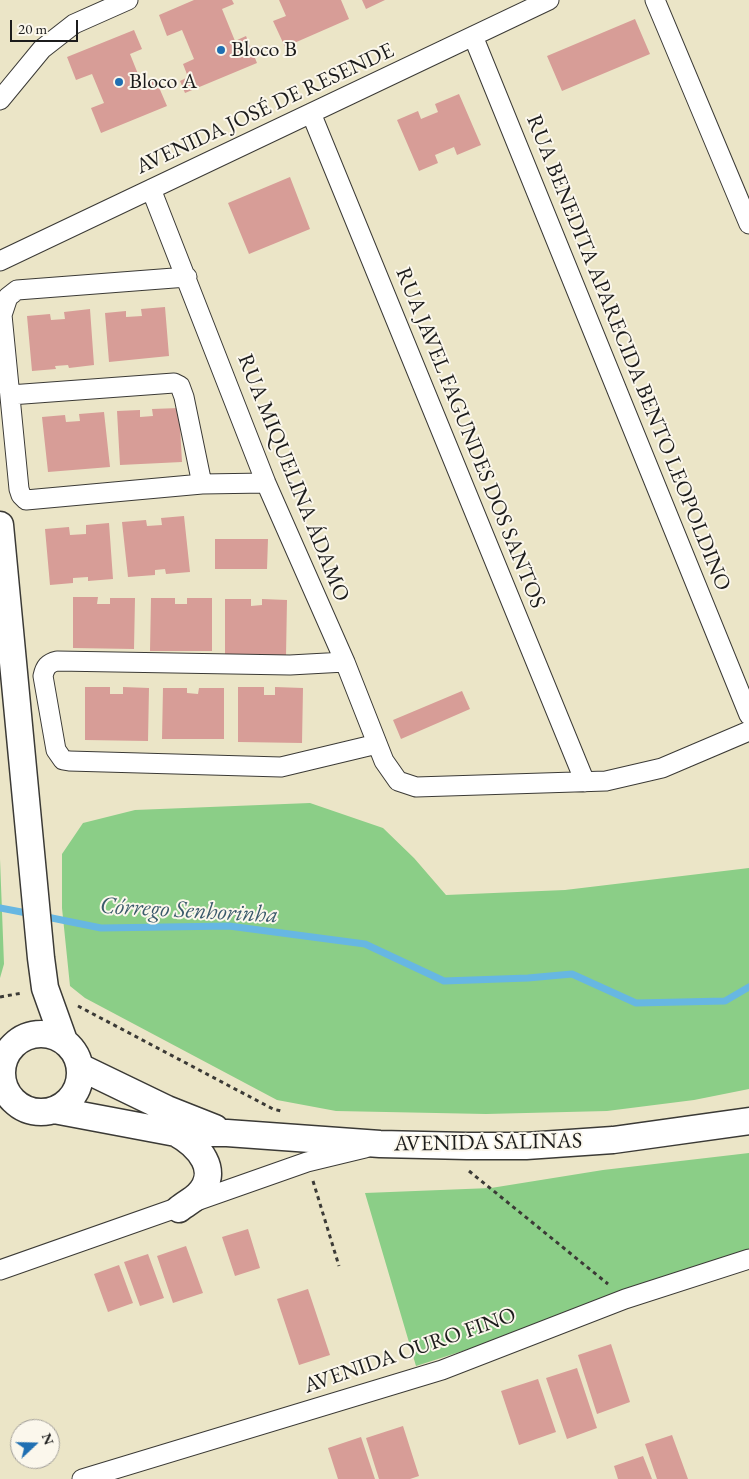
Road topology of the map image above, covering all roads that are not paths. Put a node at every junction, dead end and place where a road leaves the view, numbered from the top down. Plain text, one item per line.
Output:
1 (128, 0) edge
2 (549, 0) edge
3 (655, 0) edge
4 (473, 36) junction
5 (0, 100) edge
6 (311, 113) junction
7 (151, 189) junction
8 (749, 224) edge
9 (0, 260) edge
10 (187, 277) junction
11 (10, 394) junction
12 (266, 482) junction
13 (202, 484) junction
14 (0, 525) edge
15 (345, 662) junction
16 (749, 715) edge
17 (749, 731) edge
18 (377, 744) junction
19 (585, 782) junction
20 (45, 988) junction
21 (64, 1041) junction
22 (12, 1045) edge
23 (80, 1067) junction
24 (8, 1100) edge
25 (54, 1110) junction
26 (749, 1121) edge
27 (176, 1133) junction
28 (227, 1133) junction
29 (380, 1144) junction
30 (179, 1209) junction
31 (749, 1259) edge
32 (0, 1270) edge
33 (82, 1479) edge

1 - 5 street
2 - 4 street, AVENIDA JOSÉ DE RESENDE
3 - 8 street
4 - 6 street, AVENIDA JOSÉ DE RESENDE
4 - 16 street, RUA BENEDITA APARECIDA BENTO LEOPOLDINO
6 - 7 street, AVENIDA JOSÉ DE RESENDE
6 - 19 street, RUA JAVEL FAGUNDES DOS SANTOS
7 - 9 street, AVENIDA JOSÉ DE RESENDE
7 - 10 street, RUA MIQUELINA ÁDAMO
10 - 11 street
10 - 12 street, RUA MIQUELINA ÁDAMO
11 - 13 street
11 - 13 street
12 - 13 street
12 - 15 street, RUA MIQUELINA ÁDAMO
14 - 20 street
15 - 18 street, RUA MIQUELINA ÁDAMO
15 - 18 street
17 - 19 street
18 - 19 street, RUA MIQUELINA ÁDAMO
20 - 21 street
20 - 22 street
21 - 22 street
21 - 23 street
22 - 24 street
23 - 25 street
23 - 28 street, AVENIDA SALINAS
24 - 25 street
25 - 27 street, AVENIDA SALINAS
26 - 29 street, AVENIDA SALINAS
27 - 28 street, AVENIDA SALINAS
27 - 30 street
28 - 29 street, AVENIDA SALINAS
29 - 30 street
30 - 32 street
31 - 33 street, AVENIDA OURO FINO

